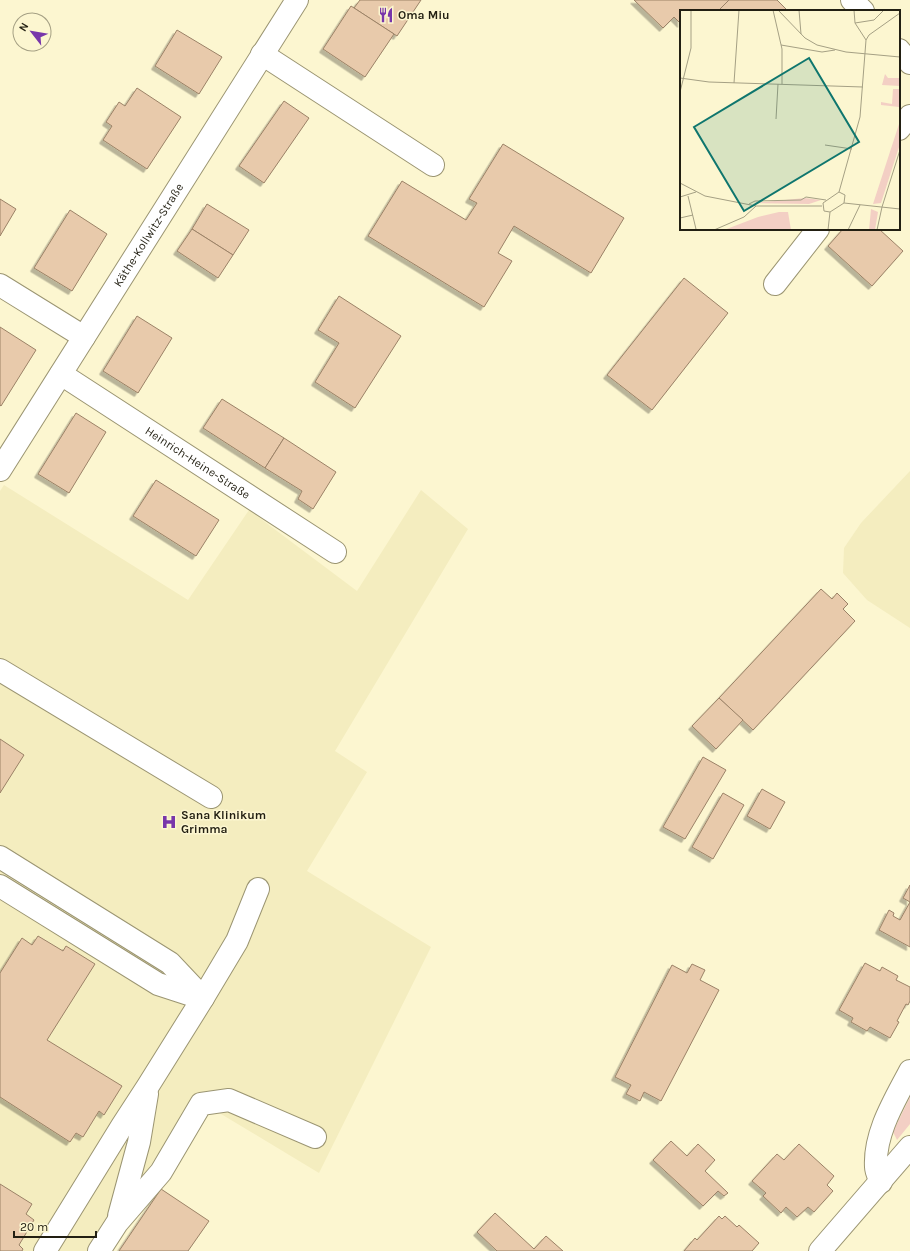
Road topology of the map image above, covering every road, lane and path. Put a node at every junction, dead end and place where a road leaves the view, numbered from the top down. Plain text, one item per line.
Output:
1 (297, 0) edge
2 (852, 0) edge
3 (875, 0) edge
4 (862, 10) edge
5 (864, 10) edge
6 (900, 51) edge
7 (262, 54) junction
8 (910, 64) edge
9 (910, 116) edge
10 (900, 128) edge
11 (434, 165) dead end
12 (817, 230) edge
13 (776, 284) dead end
14 (0, 285) edge
15 (84, 337) junction
16 (61, 374) junction
17 (0, 470) edge
18 (335, 552) dead end
19 (0, 670) edge
20 (211, 797) dead end
21 (0, 857) edge
22 (0, 886) edge
23 (258, 889) dead end
24 (203, 998) junction
25 (910, 1071) edge
26 (148, 1086) junction
27 (316, 1137) dead end
28 (910, 1147) edge
29 (881, 1182) junction
30 (117, 1223) junction
31 (45, 1251) edge
32 (99, 1251) edge
33 (820, 1251) edge

1 - 7 street, Käthe-Kollwitz-Straße
2 - 4 street
3 - 5 street
6 - 8 street
7 - 11 street
7 - 15 street, Käthe-Kollwitz-Straße
9 - 10 street
12 - 13 street
14 - 15 street
15 - 16 street, Käthe-Kollwitz-Straße
16 - 17 street, Käthe-Kollwitz-Straße
16 - 18 street, Heinrich-Heine-Straße
19 - 20 street
21 - 24 street
22 - 24 street
23 - 24 street
24 - 26 street
25 - 29 street
26 - 30 street
26 - 31 street
27 - 30 street
28 - 29 street
29 - 33 street
30 - 32 street

